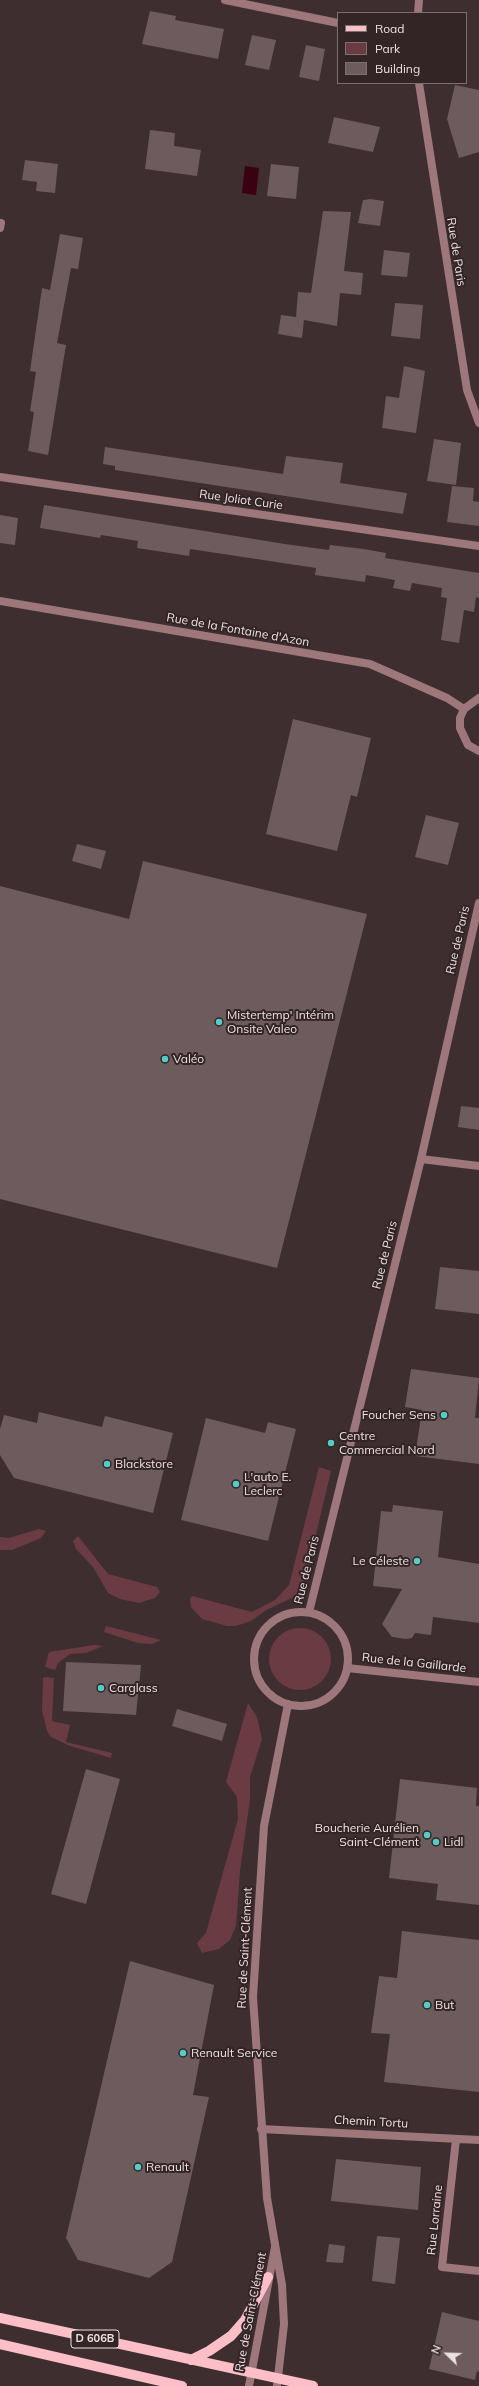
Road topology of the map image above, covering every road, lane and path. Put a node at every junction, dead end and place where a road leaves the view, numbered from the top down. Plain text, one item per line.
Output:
1 (225, 0) edge
2 (419, 0) edge
3 (418, 12) edge
4 (337, 23) edge
5 (419, 84) edge
6 (479, 423) edge
7 (0, 477) edge
8 (479, 546) edge
9 (0, 601) edge
10 (479, 698) edge
11 (464, 709) junction
12 (479, 751) edge
13 (479, 903) edge
14 (475, 933) edge
15 (421, 1159) junction
16 (479, 1166) edge
17 (309, 1612) junction
18 (347, 1668) junction
19 (479, 1682) edge
20 (288, 1704) junction
21 (261, 2129) junction
22 (456, 2139) junction
23 (479, 2140) edge
24 (276, 2242) junction
25 (479, 2271) edge
26 (268, 2277) junction
27 (0, 2318) edge
28 (0, 2344) edge
29 (191, 2360) junction
30 (251, 2372) junction
31 (277, 2382) edge
32 (182, 2386) edge
33 (249, 2386) edge
34 (313, 2386) edge

1 - 4 street
2 - 3 street
5 - 6 street, Rue de Paris
7 - 8 street, Rue Joliot Curie
9 - 11 street, Rue de la Fontaine d'Azon
10 - 11 street
11 - 12 street
13 - 14 street, Rue de Paris
14 - 15 street, Rue de Paris
15 - 16 street
15 - 17 street, Rue de Paris
17 - 18 street
17 - 20 street
18 - 19 street, Rue de la Gaillarde
18 - 20 street
20 - 21 street, Rue de Saint-Clément
21 - 22 street, Chemin Tortu
21 - 24 street, Rue de Saint-Clément
22 - 23 street, Chemin Tortu
22 - 25 street, Rue Lorraine
24 - 26 street, Rue de Saint-Clément
24 - 31 street, Rue de Saint-Clément
26 - 29 main road
26 - 30 street, Rue de Saint-Clément
27 - 29 main road, D 606B
28 - 32 main road, D 606B
29 - 30 main road, D 606B
30 - 31 main road, D 606B
30 - 33 street, Rue de Saint-Clément
31 - 34 main road, D 606B

